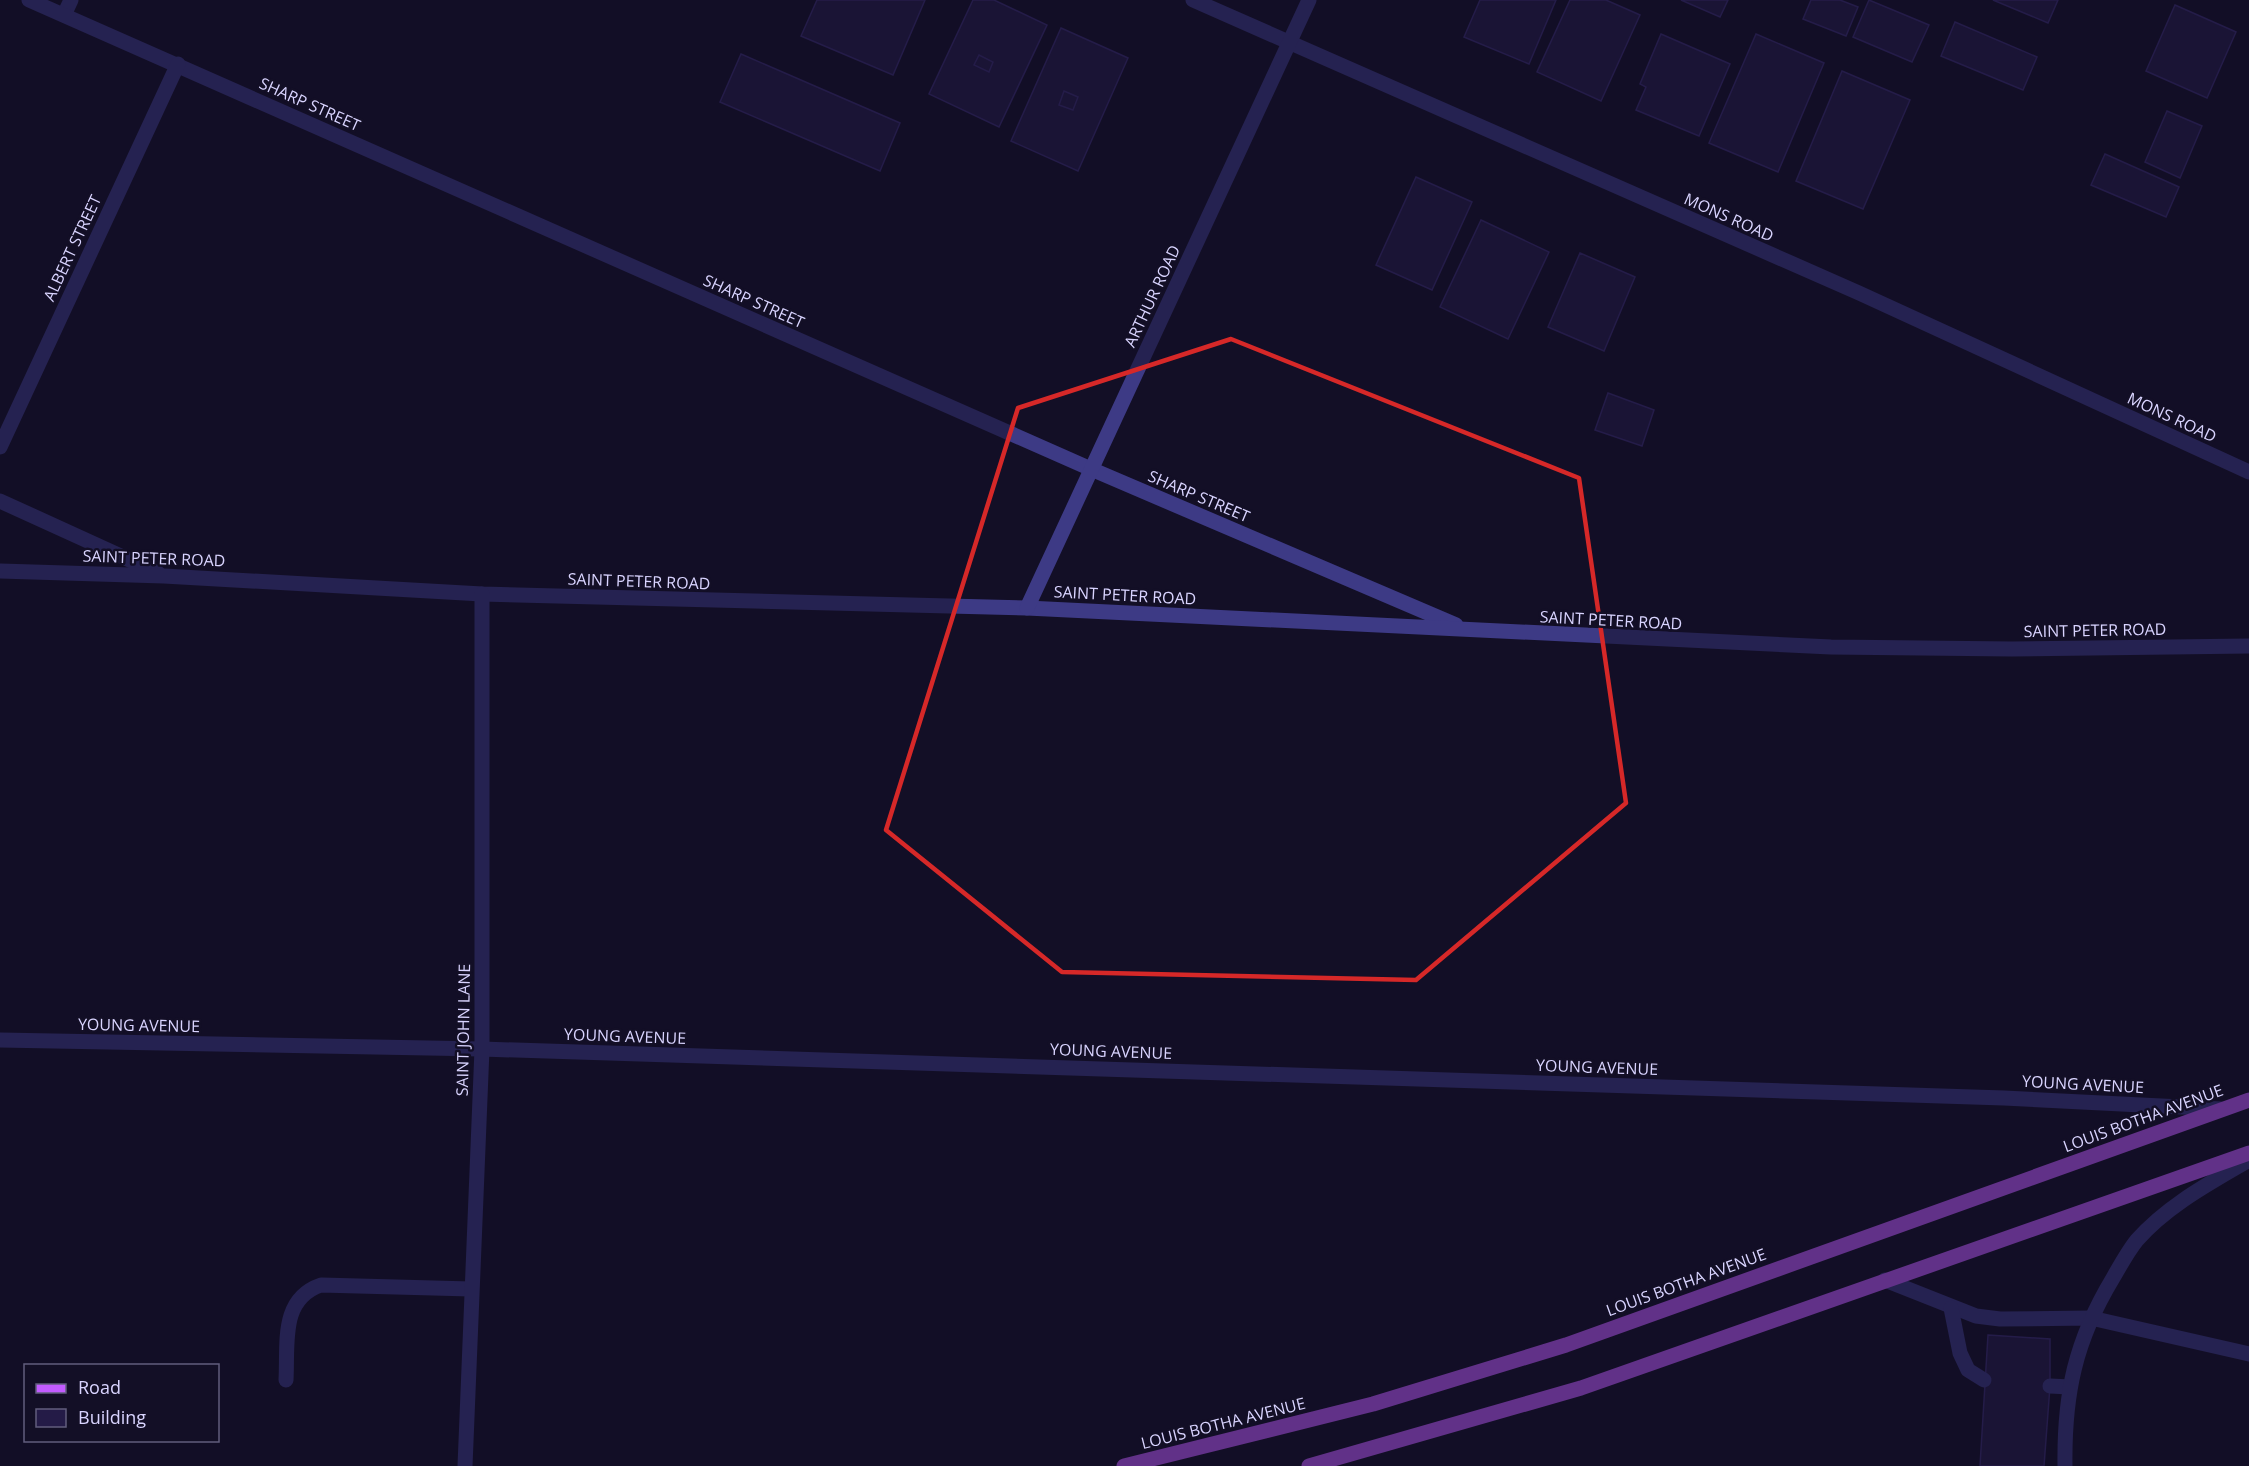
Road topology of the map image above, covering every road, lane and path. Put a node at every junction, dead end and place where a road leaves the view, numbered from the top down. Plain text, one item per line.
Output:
1 (29, 0) edge
2 (71, 0) edge
3 (1193, 0) edge
4 (1310, 0) edge
5 (64, 15) junction
6 (1290, 43) junction
7 (178, 64) junction
8 (0, 447) edge
9 (1091, 469) junction
10 (2249, 472) edge
11 (0, 501) edge
12 (0, 572) edge
13 (164, 576) junction
14 (482, 594) junction
15 (1028, 608) junction
16 (1467, 630) junction
17 (2249, 646) edge
18 (0, 1040) edge
19 (482, 1049) junction
20 (2249, 1100) edge
21 (2221, 1109) junction
22 (2249, 1153) edge
23 (2249, 1160) edge
24 (1886, 1280) junction
25 (471, 1289) junction
26 (1951, 1308) junction
27 (2091, 1318) junction
28 (2249, 1353) edge
29 (286, 1380) dead end
30 (1984, 1380) dead end
31 (2050, 1386) dead end
32 (2070, 1387) junction
33 (465, 1466) edge
34 (1124, 1466) edge
35 (1309, 1466) edge
36 (2065, 1466) edge

1 - 5 street, SHARP STREET
2 - 5 street
3 - 6 street, MONS ROAD
4 - 6 street, ARTHUR ROAD
5 - 7 street, SHARP STREET
6 - 9 street, ARTHUR ROAD
6 - 10 street, MONS ROAD
7 - 8 street, ALBERT STREET
7 - 9 street, SHARP STREET
9 - 15 street, ARTHUR ROAD
9 - 16 street, SHARP STREET
11 - 13 street
12 - 13 street, SAINT PETER ROAD
13 - 14 street, SAINT PETER ROAD
14 - 15 street, SAINT PETER ROAD
14 - 19 street, SAINT JOHN LANE
15 - 16 street, SAINT PETER ROAD
16 - 17 street, SAINT PETER ROAD
18 - 19 street, YOUNG AVENUE
19 - 21 street, YOUNG AVENUE
19 - 25 street, SAINT JOHN LANE
20 - 21 main road, LOUIS BOTHA AVENUE
21 - 34 main road, LOUIS BOTHA AVENUE
22 - 24 main road
23 - 27 street
24 - 26 street
24 - 35 main road
25 - 29 street
25 - 33 street, SAINT JOHN LANE
26 - 27 street
26 - 30 street
27 - 28 street
27 - 32 street
31 - 32 street
32 - 36 street

